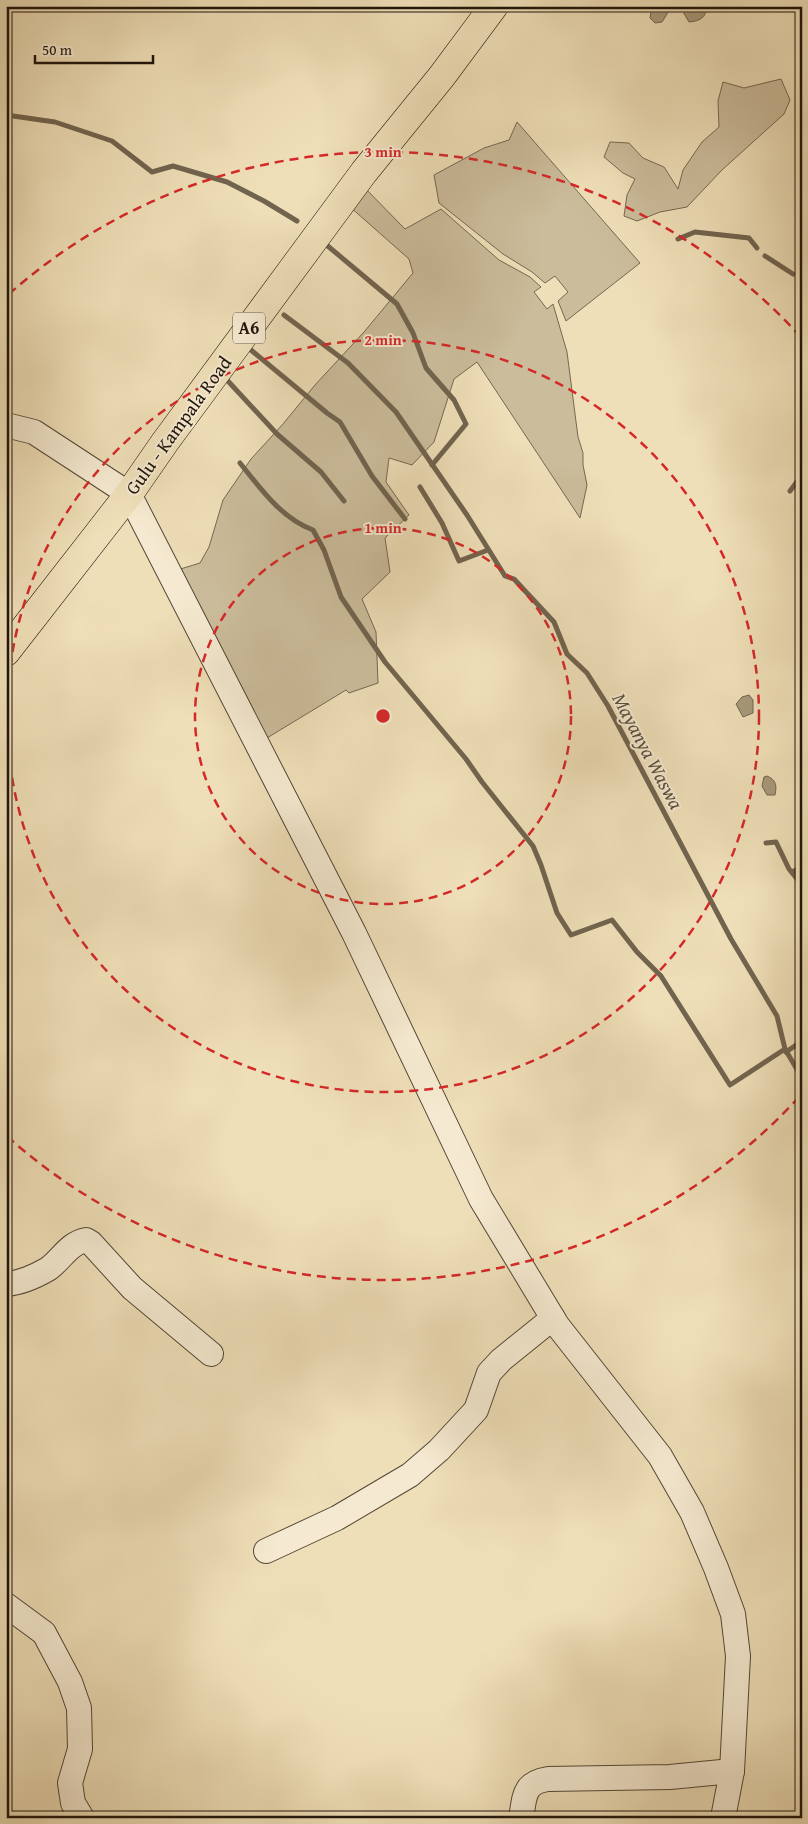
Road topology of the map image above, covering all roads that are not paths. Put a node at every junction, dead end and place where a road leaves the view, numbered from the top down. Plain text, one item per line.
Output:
1 (494, 6) edge
2 (6, 425) edge
3 (130, 494) junction
4 (6, 652) edge
5 (6, 1284) edge
6 (553, 1318) junction
7 (211, 1354) dead end
8 (266, 1551) dead end
9 (6, 1604) edge
10 (732, 1771) junction
11 (82, 1818) edge
12 (521, 1818) edge
13 (723, 1818) edge

1 - 3 main road, Gulu - Kampala Road / A6
2 - 3 street
3 - 4 main road, Gulu - Kampala Road / A6
3 - 6 street
5 - 7 street
6 - 8 street
6 - 10 street
9 - 11 street
10 - 12 street
10 - 13 street

